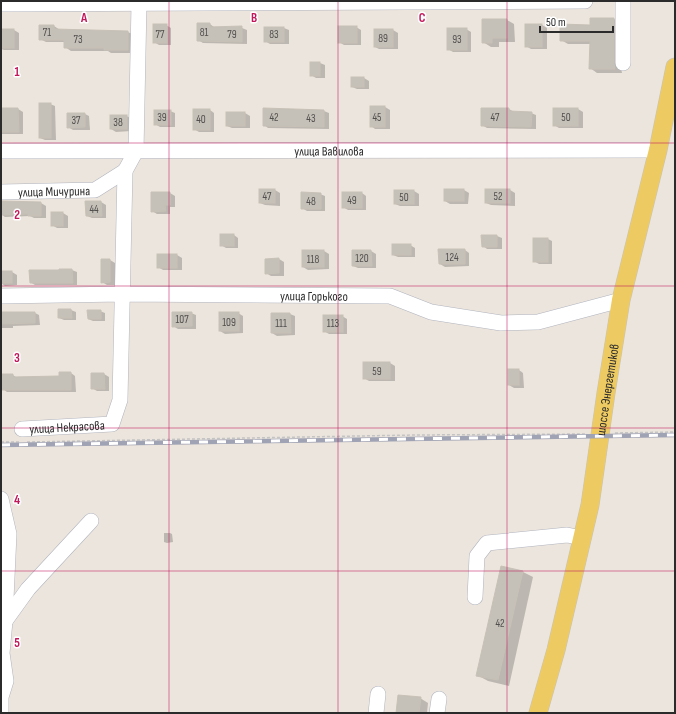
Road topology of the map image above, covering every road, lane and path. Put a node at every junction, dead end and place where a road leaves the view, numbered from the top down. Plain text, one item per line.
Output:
1 (532, 1) edge
2 (585, 1) edge
3 (622, 1) edge
4 (139, 2) edge
5 (18, 3) edge
6 (1, 4) edge
7 (623, 63) dead end
8 (675, 66) edge
9 (658, 150) junction
10 (1, 151) edge
11 (136, 151) junction
12 (125, 171) junction
13 (1, 192) edge
14 (122, 294) junction
15 (1, 296) edge
16 (621, 300) junction
17 (22, 429) dead end
18 (675, 432) edge
19 (600, 433) junction
20 (1, 442) edge
21 (1, 499) edge
22 (91, 520) dead end
23 (582, 538) junction
24 (475, 597) dead end
25 (5, 621) junction
26 (2, 653) edge
27 (378, 694) dead end
28 (1, 713) edge
29 (376, 713) edge
30 (538, 713) edge

1 - 2 street
1 - 4 street
3 - 7 street
4 - 5 street
4 - 11 street
5 - 6 street
8 - 9 main road, шоссе Энергетиков
9 - 11 street, улица Вавилова
9 - 16 main road, шоссе Энергетиков
10 - 11 street, улица Вавилова
11 - 12 street
12 - 13 street, улица Мичурина
12 - 14 street
14 - 15 street, улица Горького
14 - 16 street, улица Горького
14 - 17 street, улица Некрасова
16 - 19 main road, шоссе Энергетиков
18 - 19 path
19 - 20 path
19 - 23 main road, шоссе Энергетиков
21 - 25 street
22 - 25 street
23 - 24 street
23 - 30 main road, шоссе Энергетиков
25 - 26 street
26 - 28 street
27 - 29 street

